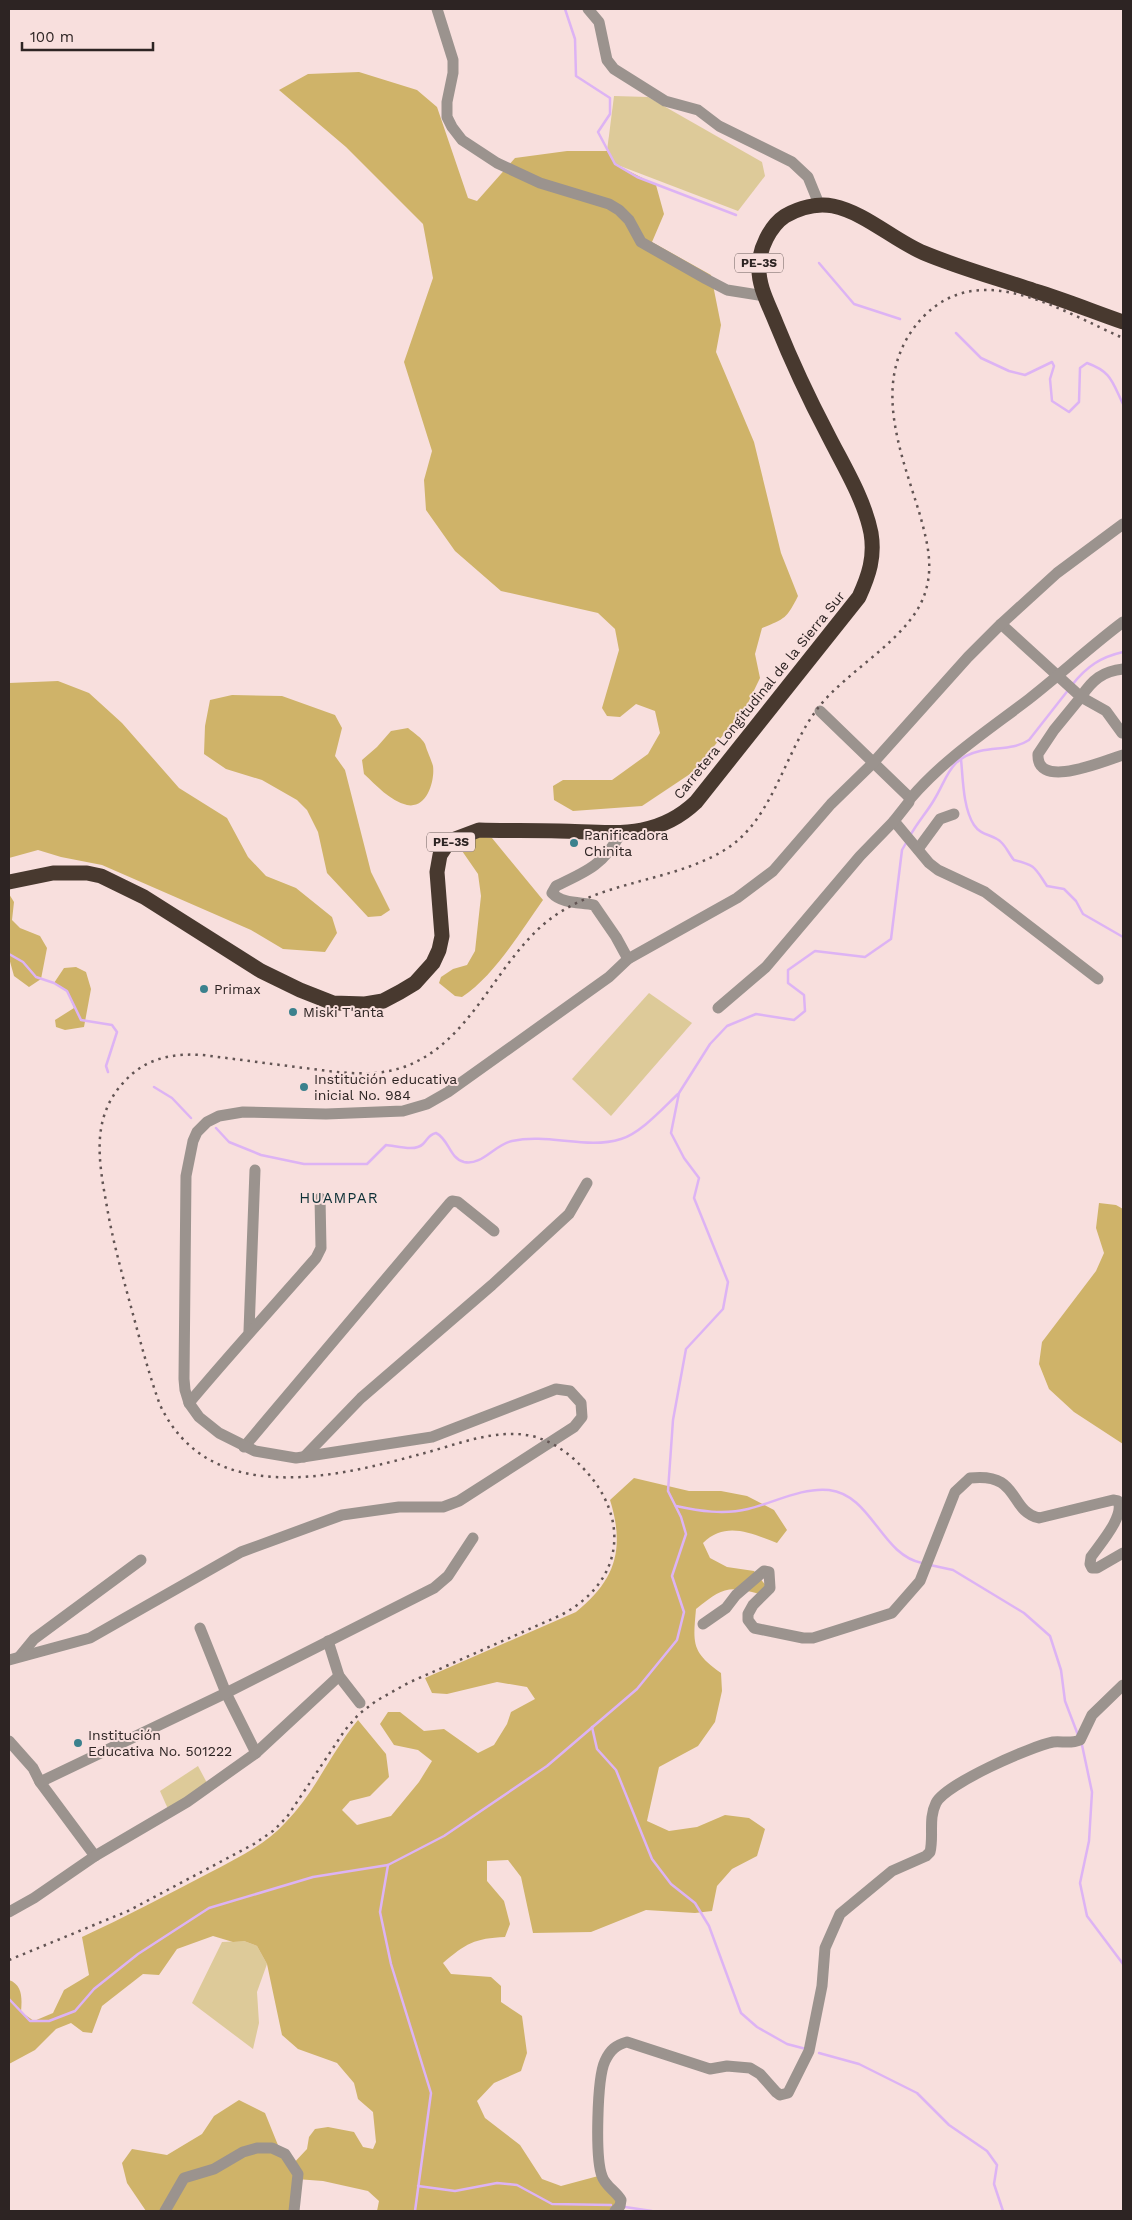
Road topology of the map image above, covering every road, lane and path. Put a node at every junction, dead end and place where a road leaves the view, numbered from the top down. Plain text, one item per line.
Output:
1 (437, 9) edge
2 (588, 9) edge
3 (818, 204) junction
4 (765, 296) junction
5 (1123, 322) edge
6 (1123, 524) edge
7 (1123, 622) edge
8 (1001, 624) junction
9 (1123, 669) edge
10 (1056, 675) junction
11 (1081, 697) junction
12 (820, 711) dead end
13 (1122, 733) edge
14 (1123, 755) edge
15 (873, 763) junction
16 (910, 799) junction
17 (954, 814) dead end
18 (897, 824) junction
19 (621, 833) junction
20 (916, 847) junction
21 (9, 882) edge
22 (628, 958) junction
23 (1098, 979) dead end
24 (718, 1008) dead end
25 (256, 1170) dead end
26 (587, 1182) dead end
27 (320, 1198) dead end
28 (494, 1231) dead end
29 (249, 1331) junction
30 (189, 1403) junction
31 (244, 1447) junction
32 (304, 1457) junction
33 (473, 1538) dead end
34 (1123, 1553) edge
35 (141, 1560) dead end
36 (704, 1624) dead end
37 (200, 1628) dead end
38 (328, 1641) junction
39 (14, 1658) edge
40 (339, 1676) junction
41 (1123, 1685) edge
42 (226, 1694) junction
43 (360, 1703) dead end
44 (9, 1741) edge
45 (256, 1753) junction
46 (40, 1782) junction
47 (95, 1856) junction
48 (9, 1912) edge
49 (165, 2211) edge
50 (294, 2211) edge
51 (615, 2211) edge

1 - 4 street
2 - 3 street
3 - 4 highway, Carretera Longitudinal de la Sierra Sur / PE-3S
3 - 5 highway, Carretera Longitudinal de la Sierra Sur / PE-3S
4 - 19 highway, Carretera Longitudinal de la Sierra Sur / PE-3S
6 - 8 street
7 - 10 street
8 - 10 street
8 - 15 street
9 - 11 street
10 - 11 street
10 - 16 street
11 - 13 street
11 - 14 street
12 - 15 street
15 - 16 street
15 - 22 street
16 - 18 street
17 - 20 street
18 - 20 street
18 - 24 street
19 - 21 highway, Carretera Longitudinal de la Sierra Sur / PE-3S
19 - 22 street
20 - 23 street
22 - 30 street
25 - 29 street
26 - 32 street
27 - 29 street
28 - 31 street
29 - 30 street
30 - 31 street
31 - 32 street
32 - 39 street
33 - 38 street
34 - 36 street
35 - 39 street
37 - 42 street
38 - 40 street
38 - 42 street
40 - 43 street
40 - 45 street
41 - 51 street
42 - 45 street
42 - 46 street
44 - 46 street
45 - 47 street
46 - 47 street
47 - 48 street
49 - 50 street

